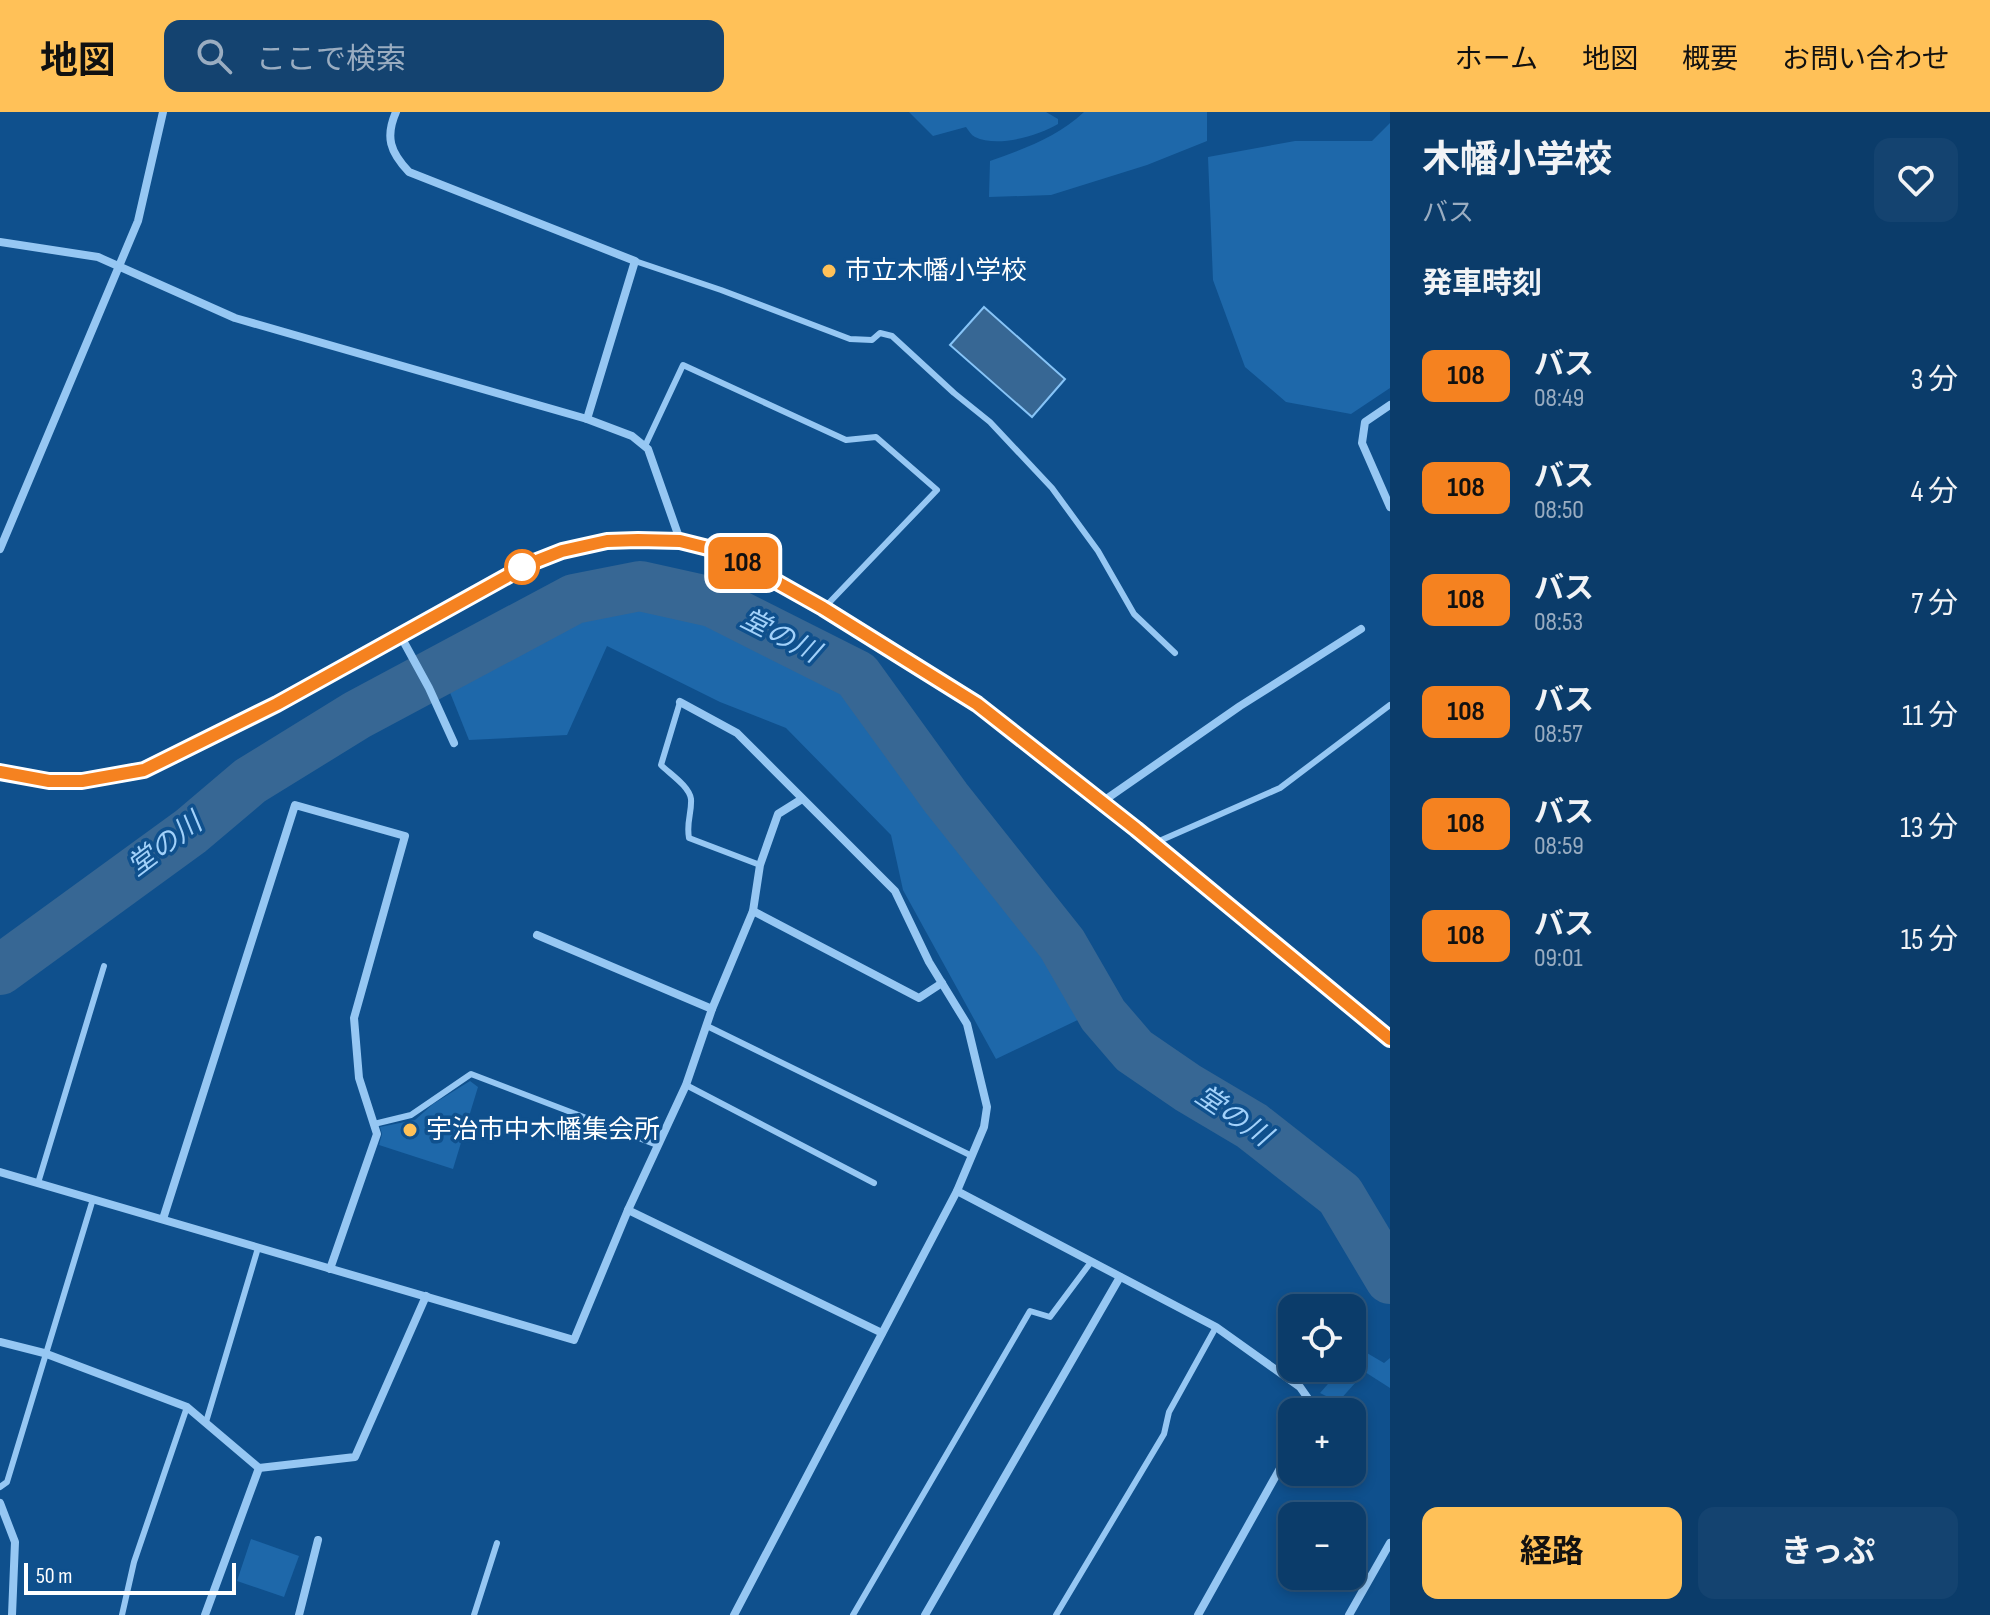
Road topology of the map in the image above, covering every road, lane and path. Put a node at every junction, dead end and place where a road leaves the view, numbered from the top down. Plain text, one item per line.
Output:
1 (163, 112) edge
2 (396, 112) edge
3 (0, 242) edge
4 (635, 261) junction
5 (120, 267) junction
6 (1390, 405) edge
7 (587, 419) junction
8 (645, 446) junction
9 (1390, 507) edge
10 (680, 541) junction
11 (0, 549) edge
12 (823, 608) junction
13 (1361, 629) dead end
14 (400, 635) junction
15 (1175, 653) dead end
16 (680, 702) joint
17 (1390, 705) edge
18 (454, 743) dead end
19 (0, 772) edge
20 (802, 799) junction
21 (1102, 802) junction
22 (1153, 843) junction
23 (760, 865) junction
24 (753, 911) junction
25 (537, 935) dead end
26 (104, 966) dead end
27 (942, 983) junction
28 (712, 1009) junction
29 (707, 1026) junction
30 (1390, 1039) edge
31 (686, 1085) junction
32 (374, 1124) junction
33 (657, 1145) junction
34 (972, 1156) junction
35 (0, 1172) edge
36 (38, 1183) junction
37 (874, 1183) dead end
38 (957, 1191) junction
39 (93, 1199) junction
40 (628, 1210) junction
41 (163, 1219) junction
42 (258, 1248) junction
43 (1091, 1262) junction
44 (330, 1269) junction
45 (1120, 1277) junction
46 (426, 1296) junction
47 (1216, 1327) junction
48 (882, 1333) junction
49 (0, 1342) edge
50 (44, 1353) junction
51 (1308, 1398) edge
52 (187, 1407) junction
53 (206, 1422) junction
54 (259, 1468) junction
55 (1278, 1472) edge
56 (0, 1487) edge
57 (0, 1503) edge
58 (318, 1540) dead end
59 (497, 1543) dead end
60 (1390, 1543) edge
61 (12, 1615) edge
62 (122, 1615) edge
63 (205, 1615) edge
64 (299, 1615) edge
65 (474, 1615) edge
66 (734, 1615) edge
67 (853, 1615) edge
68 (925, 1615) edge
69 (1056, 1615) edge
70 (1198, 1615) edge
71 (1349, 1615) edge

1 - 5 street
2 - 4 street
3 - 5 street
4 - 7 street
4 - 15 lane
5 - 7 street
5 - 11 street
6 - 9 street
7 - 8 street
8 - 10 street
8 - 12 lane
10 - 12 main road
10 - 14 main road
12 - 21 main road
13 - 21 street
14 - 18 street
14 - 19 main road
16 - 20 street
16 - 23 lane
17 - 22 lane
20 - 23 street
20 - 27 street
21 - 22 main road
22 - 30 main road
23 - 24 street
24 - 27 street
24 - 28 street
25 - 28 street
26 - 36 lane
27 - 34 street
28 - 29 street
29 - 31 street
29 - 34 lane
31 - 33 street
31 - 37 lane
32 - 33 lane
32 - 41 street
32 - 44 street
33 - 40 street
34 - 38 street
35 - 36 street
36 - 39 street
38 - 43 street
38 - 48 street
39 - 41 street
39 - 50 lane
40 - 46 street
40 - 48 street
41 - 42 street
42 - 44 street
42 - 53 lane
43 - 45 street
43 - 67 lane
44 - 46 street
45 - 47 street
45 - 68 street
46 - 54 street
47 - 51 street
47 - 69 lane
48 - 66 street
49 - 50 street
50 - 52 street
50 - 56 lane
52 - 53 street
52 - 62 lane
53 - 54 street
54 - 63 street
55 - 70 street
57 - 61 street
58 - 64 street
59 - 65 lane
60 - 71 street

